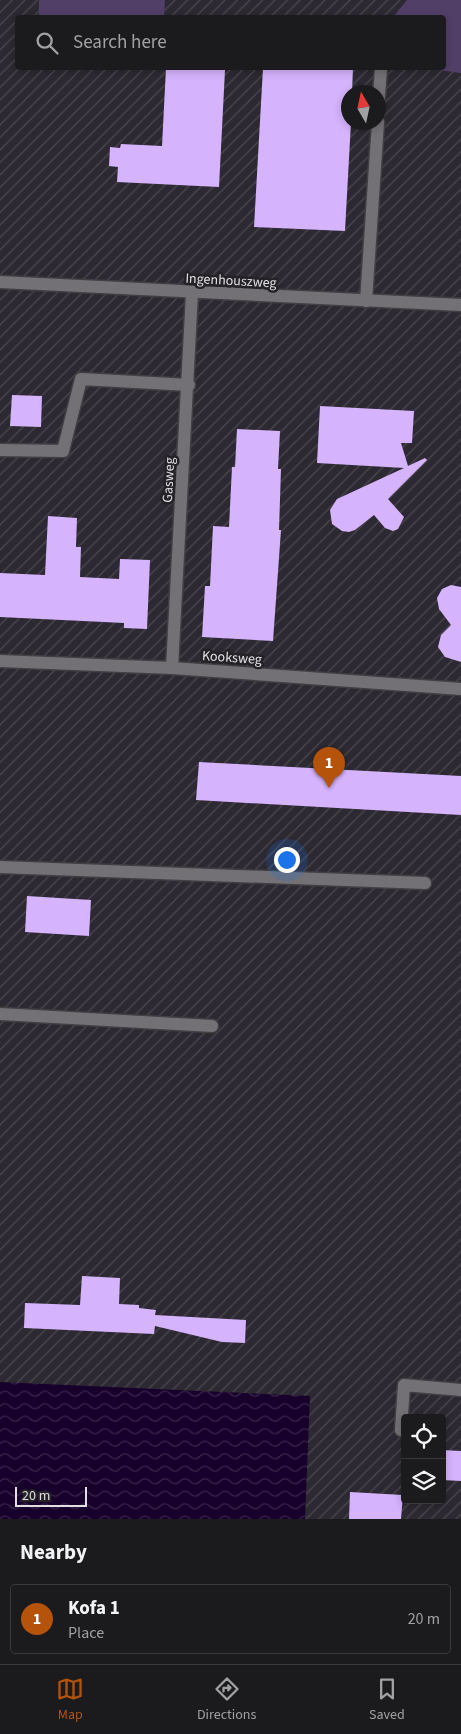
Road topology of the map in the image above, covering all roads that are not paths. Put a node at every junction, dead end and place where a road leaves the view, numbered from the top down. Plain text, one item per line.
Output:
1 (381, 70) edge
2 (380, 85) edge
3 (377, 130) edge
4 (0, 282) edge
5 (192, 293) junction
6 (366, 302) junction
7 (461, 306) edge
8 (189, 385) junction
9 (0, 450) edge
10 (0, 661) edge
11 (172, 668) junction
12 (461, 690) edge
13 (0, 867) edge
14 (425, 883) dead end
15 (0, 1014) edge
16 (212, 1026) dead end
17 (461, 1390) edge
18 (402, 1414) edge

1 - 2 street
3 - 6 street
4 - 5 street, Ingenhouszweg
5 - 6 street, Ingenhouszweg
5 - 8 street, Gasweg
6 - 7 street, Ingenhouszweg
8 - 9 street
8 - 11 street, Gasweg
10 - 11 street, Kooksweg
11 - 12 street, Kooksweg
13 - 14 street
15 - 16 street
17 - 18 street

